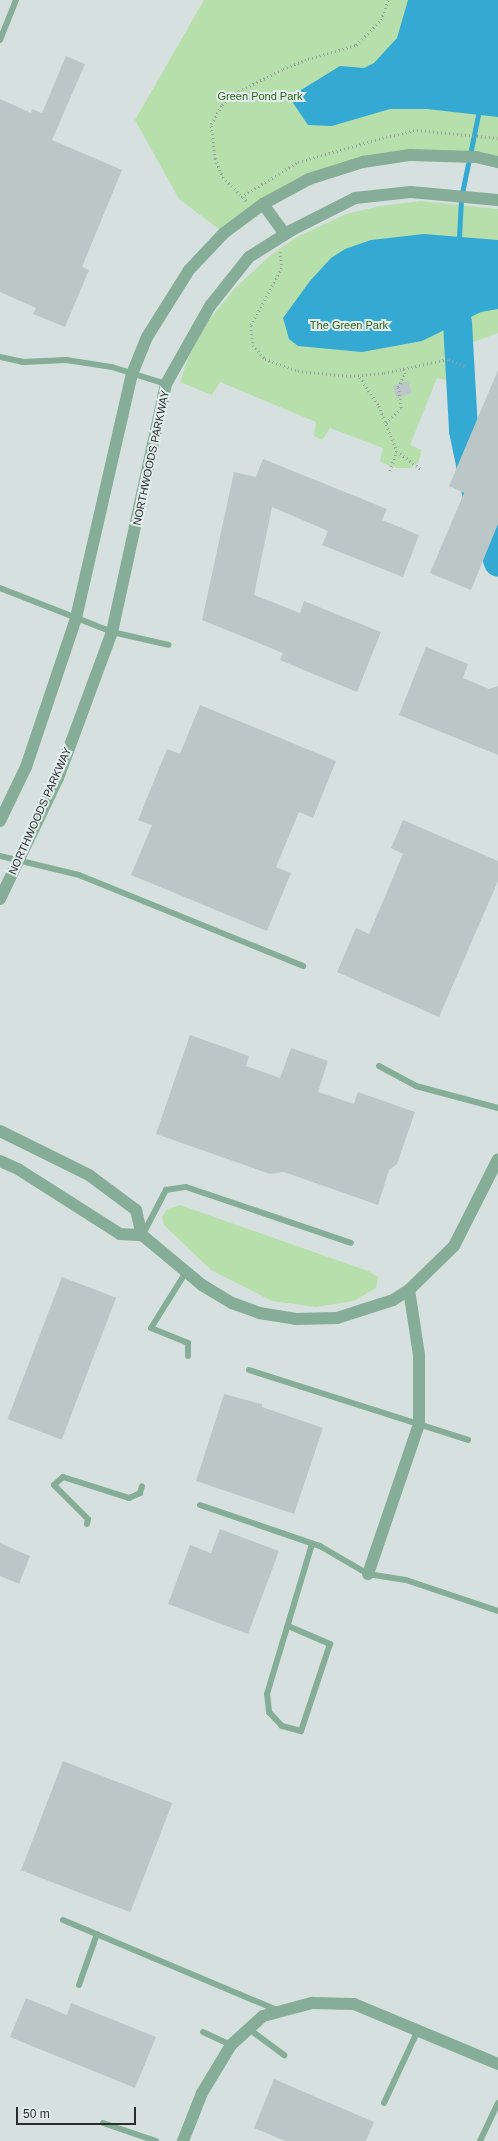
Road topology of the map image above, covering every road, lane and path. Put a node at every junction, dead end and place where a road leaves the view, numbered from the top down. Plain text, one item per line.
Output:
1 (16, 0) edge
2 (388, 0) edge
3 (0, 40) edge
4 (498, 162) edge
5 (241, 197) dead end
6 (498, 200) edge
7 (263, 204) junction
8 (285, 234) junction
9 (280, 250) dead end
10 (0, 357) edge
11 (403, 367) junction
12 (466, 367) dead end
13 (132, 374) junction
14 (360, 376) junction
15 (166, 384) junction
16 (386, 423) junction
17 (397, 451) junction
18 (421, 469) dead end
19 (389, 474) dead end
20 (0, 588) edge
21 (76, 618) junction
22 (112, 632) junction
23 (169, 645) dead end
24 (0, 821) edge
25 (0, 856) edge
26 (18, 861) junction
27 (0, 899) edge
28 (304, 966) dead end
29 (379, 1066) dead end
30 (498, 1108) edge
31 (0, 1131) edge
32 (498, 1159) edge
33 (0, 1161) edge
34 (142, 1235) junction
35 (351, 1243) dead end
36 (186, 1272) junction
37 (409, 1290) junction
38 (188, 1356) dead end
39 (249, 1370) dead end
40 (419, 1424) junction
41 (468, 1440) dead end
42 (142, 1486) dead end
43 (200, 1505) dead end
44 (87, 1524) dead end
45 (312, 1544) junction
46 (368, 1574) junction
47 (498, 1610) edge
48 (288, 1626) junction
49 (64, 1920) dead end
50 (97, 1934) junction
51 (79, 1985) dead end
52 (280, 2012) junction
53 (249, 2029) junction
54 (419, 2029) junction
55 (203, 2032) dead end
56 (230, 2045) junction
57 (284, 2055) dead end
58 (498, 2064) edge
59 (498, 2102) edge
60 (384, 2103) dead end
61 (103, 2123) dead end
62 (156, 2141) edge
63 (182, 2141) edge
64 (480, 2141) edge

1 - 3 lane
2 - 5 path
4 - 7 street
6 - 8 street, NORTHWOODS PARKWAY
7 - 8 street
7 - 13 street
8 - 15 street, NORTHWOODS PARKWAY
9 - 14 path
10 - 13 lane
11 - 12 path
11 - 14 path
11 - 16 path
13 - 15 lane
13 - 21 street
14 - 16 path
15 - 22 street, NORTHWOODS PARKWAY
16 - 17 path
17 - 18 path
17 - 19 path
20 - 21 lane
21 - 22 lane
21 - 24 street
22 - 23 lane
22 - 26 street, NORTHWOODS PARKWAY
25 - 26 lane
26 - 27 street, NORTHWOODS PARKWAY
26 - 28 lane
29 - 30 lane
31 - 34 street
32 - 37 street
33 - 34 street
34 - 35 lane
34 - 36 street
36 - 37 street
36 - 38 lane
37 - 40 street
39 - 40 lane
40 - 41 lane
40 - 46 street
42 - 44 lane
43 - 45 lane
45 - 46 lane
45 - 48 lane
46 - 47 lane
48 - 48 lane
49 - 50 lane
50 - 51 lane
50 - 52 lane
52 - 53 street
52 - 54 street
53 - 56 street
53 - 57 lane
54 - 58 street
54 - 60 lane
55 - 56 lane
56 - 63 street
59 - 64 lane
61 - 62 lane

